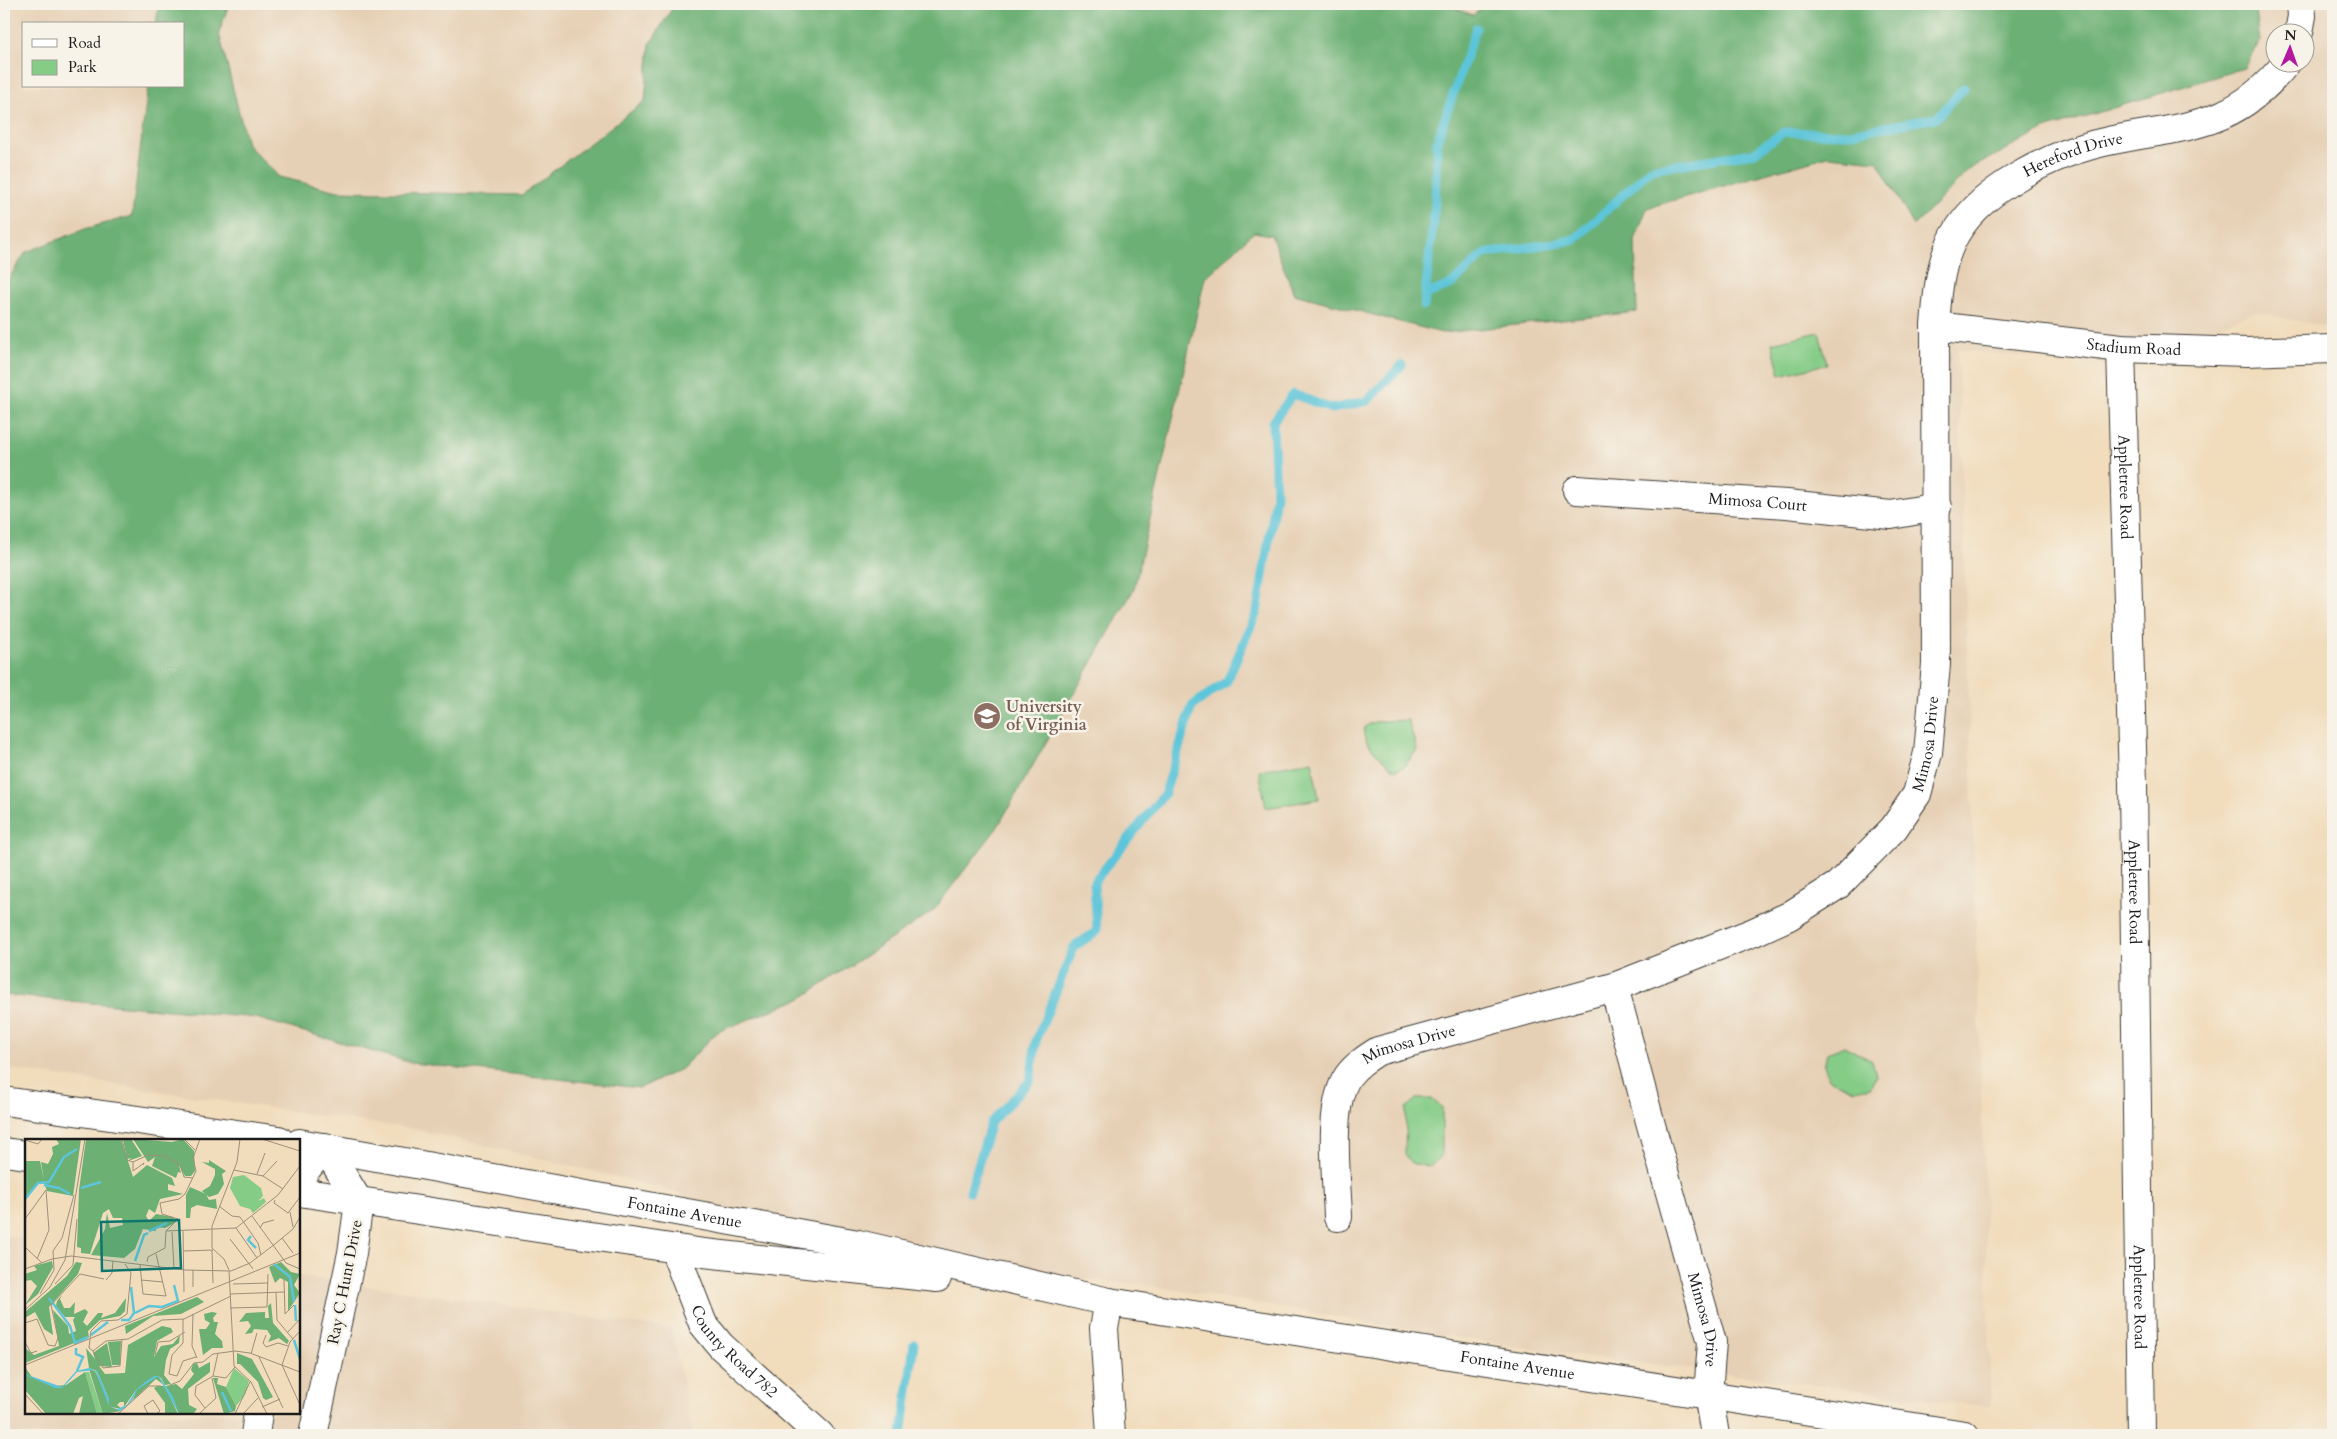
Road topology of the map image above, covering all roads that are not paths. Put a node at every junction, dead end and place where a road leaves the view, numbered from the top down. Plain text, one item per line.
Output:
1 (2301, 4) edge
2 (2301, 22) edge
3 (2278, 72) edge
4 (1935, 326) junction
5 (2121, 348) junction
6 (2333, 349) edge
7 (1578, 490) dead end
8 (1937, 506) junction
9 (1614, 987) junction
10 (4, 1101) edge
11 (272, 1139) edge
12 (312, 1145) edge
13 (4, 1152) edge
14 (25, 1155) edge
15 (300, 1175) edge
16 (300, 1192) edge
17 (359, 1202) junction
18 (1338, 1217) dead end
19 (674, 1249) junction
20 (1070, 1294) junction
21 (1108, 1302) junction
22 (1708, 1394) junction
23 (258, 1414) edge
24 (255, 1435) edge
25 (314, 1435) edge
26 (820, 1435) edge
27 (1111, 1435) edge
28 (1715, 1435) edge
29 (1965, 1435) edge
30 (2141, 1435) edge

1 - 2 street
3 - 4 street, Hereford Drive
4 - 5 street, Stadium Road
4 - 8 street, Mimosa Drive
5 - 6 street, Stadium Road
5 - 30 street, Appletree Road
7 - 8 street, Mimosa Court
8 - 9 street, Mimosa Drive
9 - 18 street, Mimosa Drive
9 - 22 street, Mimosa Drive
10 - 11 street
12 - 15 street
12 - 17 street, Ray C Hunt Drive
12 - 20 street, Fontaine Avenue
13 - 14 street
16 - 17 street, Fontaine Avenue
17 - 19 street, Fontaine Avenue
17 - 25 street, Ray C Hunt Drive
19 - 20 street, Fontaine Avenue
19 - 26 street, County Road 782
20 - 21 street, Fontaine Avenue
21 - 22 street, Fontaine Avenue
21 - 27 street
22 - 28 street, Mimosa Drive
22 - 29 street, Fontaine Avenue
23 - 24 street

